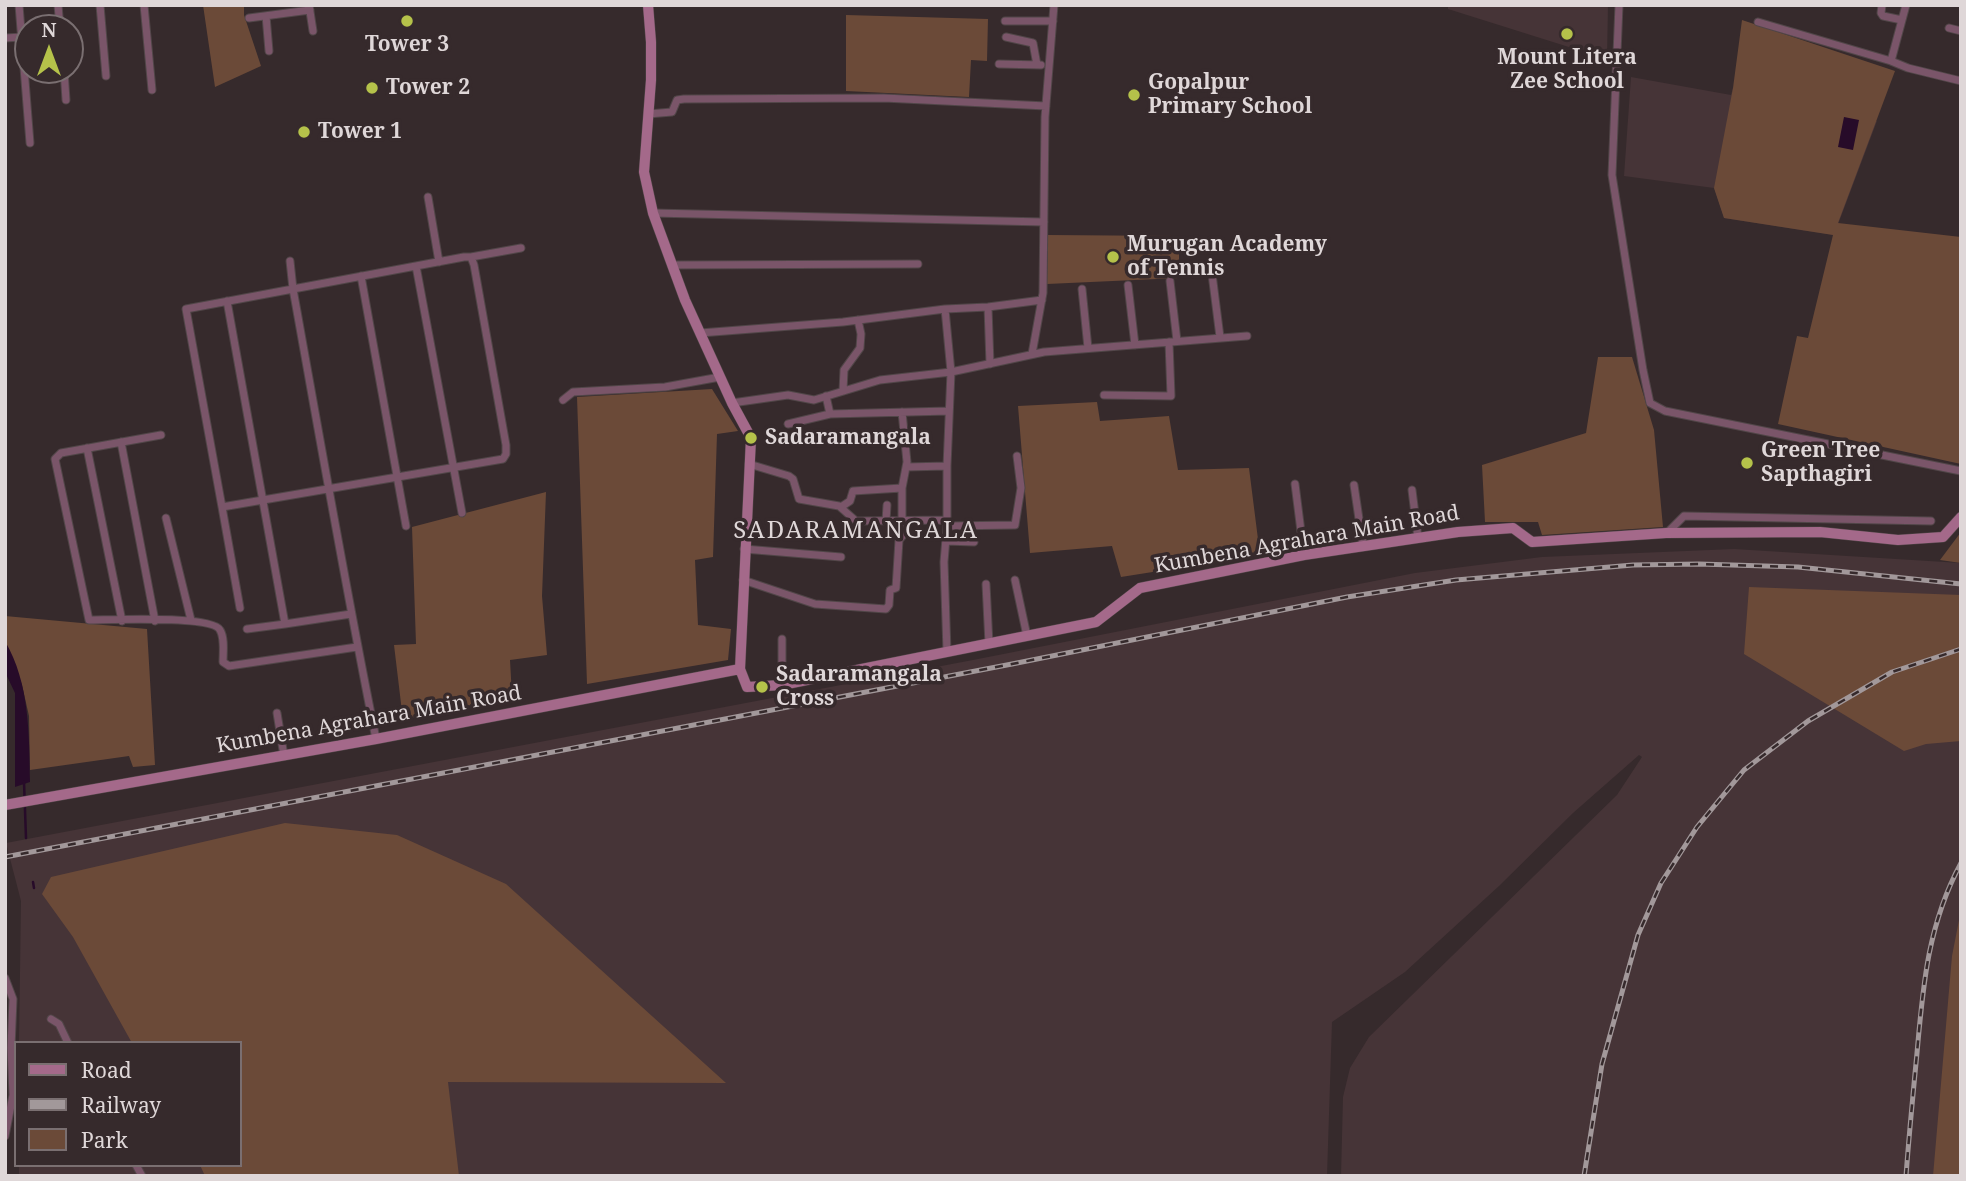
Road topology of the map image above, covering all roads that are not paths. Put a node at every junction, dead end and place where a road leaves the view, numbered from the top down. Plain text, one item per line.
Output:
1 (100, 5) edge
2 (144, 5) edge
3 (648, 5) edge
4 (1054, 5) edge
5 (1619, 5) edge
6 (1882, 5) edge
7 (1906, 5) edge
8 (310, 8) edge
9 (265, 16) junction
10 (249, 18) dead end
11 (1902, 20) junction
12 (1005, 21) dead end
13 (1052, 21) junction
14 (1758, 22) dead end
15 (1950, 27) dead end
16 (313, 31) dead end
17 (1961, 32) edge
18 (1006, 37) dead end
19 (269, 51) dead end
20 (1891, 61) junction
21 (999, 64) dead end
22 (1037, 65) junction
23 (1048, 65) junction
24 (107, 76) dead end
25 (1961, 81) edge
26 (26, 84) edge
27 (65, 84) edge
28 (152, 90) dead end
29 (66, 100) dead end
30 (1046, 106) junction
31 (648, 114) junction
32 (30, 143) dead end
33 (428, 197) dead end
34 (653, 213) junction
35 (1044, 222) junction
36 (521, 248) dead end
37 (471, 257) junction
38 (290, 261) dead end
39 (439, 262) junction
40 (918, 264) dead end
41 (672, 265) junction
42 (416, 266) junction
43 (1212, 275) dead end
44 (361, 276) junction
45 (1170, 281) dead end
46 (1128, 285) dead end
47 (293, 289) junction
48 (1082, 289) dead end
49 (1042, 300) junction
50 (227, 301) junction
51 (988, 307) junction
52 (945, 309) junction
53 (858, 320) junction
54 (700, 332) junction
55 (1247, 336) dead end
56 (1220, 337) junction
57 (1173, 342) junction
58 (1135, 345) junction
59 (1088, 348) junction
60 (1032, 355) junction
61 (990, 364) junction
62 (951, 372) junction
63 (720, 377) junction
64 (844, 391) junction
65 (1104, 395) dead end
66 (826, 396) junction
67 (563, 400) dead end
68 (732, 403) junction
69 (949, 411) junction
70 (902, 412) junction
71 (830, 414) junction
72 (788, 424) dead end
73 (161, 435) dead end
74 (121, 442) junction
75 (88, 448) junction
76 (1017, 456) dead end
77 (750, 464) junction
78 (947, 466) junction
79 (906, 467) junction
80 (452, 468) junction
81 (1961, 471) edge
82 (396, 477) junction
83 (1294, 484) dead end
84 (1354, 485) dead end
85 (902, 488) junction
86 (328, 489) junction
87 (1412, 490) dead end
88 (262, 500) junction
89 (887, 505) dead end
90 (222, 506) junction
91 (841, 508) junction
92 (462, 513) dead end
93 (1961, 517) edge
94 (166, 518) dead end
95 (889, 521) junction
96 (904, 521) junction
97 (1931, 521) dead end
98 (947, 523) junction
99 (406, 526) dead end
100 (1667, 533) junction
101 (891, 534) dead end
102 (1418, 538) junction
103 (946, 541) junction
104 (974, 542) dead end
105 (1363, 546) junction
106 (744, 549) junction
107 (1304, 555) junction
108 (841, 557) dead end
109 (1015, 579) dead end
110 (743, 580) junction
111 (986, 584) dead end
112 (240, 608) dead end
113 (351, 614) junction
114 (191, 620) junction
115 (122, 621) junction
116 (155, 621) junction
117 (285, 624) junction
118 (247, 629) dead end
119 (1027, 636) junction
120 (782, 639) dead end
121 (989, 644) junction
122 (357, 647) junction
123 (947, 652) junction
124 (740, 669) junction
125 (782, 685) junction
126 (277, 713) dead end
127 (376, 740) junction
128 (284, 755) junction
129 (5, 805) edge
130 (5, 978) edge
131 (51, 1019) dead end
132 (67, 1041) edge
133 (5, 1136) edge

1 - 24 street
2 - 28 street
3 - 31 street
4 - 13 street
5 - 81 street
6 - 11 street
7 - 11 street
8 - 9 street
8 - 16 street
9 - 10 street
9 - 19 street
11 - 20 street
12 - 13 street
13 - 23 street
14 - 20 street
15 - 17 street
18 - 22 street
20 - 25 street
21 - 22 street
22 - 23 street
23 - 30 street
26 - 32 street
27 - 29 street
30 - 31 street
30 - 35 street
31 - 34 street
33 - 39 street
34 - 35 street
34 - 41 street
35 - 49 street
36 - 37 street
37 - 39 street
37 - 80 street
38 - 47 street
39 - 42 street
40 - 41 street
41 - 54 street
42 - 44 street
42 - 80 street
43 - 56 street
44 - 47 street
44 - 82 street
45 - 57 street
46 - 58 street
47 - 50 street
47 - 86 street
48 - 59 street
49 - 51 street
49 - 60 street
50 - 88 street
50 - 90 street
51 - 52 street
51 - 61 street
52 - 53 street
52 - 62 street
53 - 54 street
53 - 64 street
54 - 63 street
55 - 56 street
56 - 57 street
57 - 58 street
57 - 65 street
58 - 59 street
59 - 60 street
60 - 61 street
61 - 62 street
62 - 64 street
62 - 69 street
63 - 67 street
63 - 68 street
64 - 66 street
66 - 68 street
66 - 71 street
68 - 77 street
69 - 70 street
69 - 78 street
70 - 71 street
70 - 79 street
71 - 72 street
73 - 74 street
74 - 75 street
74 - 116 street
75 - 115 street
75 - 115 street
76 - 98 street
77 - 91 street
77 - 106 street
78 - 79 street
78 - 98 street
79 - 85 street
80 - 82 street
80 - 92 street
82 - 86 street
82 - 99 street
83 - 107 street
84 - 105 street
85 - 91 street
85 - 96 street
86 - 88 street
86 - 113 street
87 - 102 street
88 - 90 street
88 - 117 street
89 - 95 street
90 - 112 street
91 - 95 street
93 - 100 street, Kumbena Agrahara Main Road
94 - 114 street
95 - 96 street
95 - 101 street
96 - 98 street
96 - 110 street
97 - 100 street
98 - 103 street
100 - 102 street, Kumbena Agrahara Main Road
102 - 105 street, Kumbena Agrahara Main Road
103 - 104 street
103 - 123 street
105 - 107 street, Kumbena Agrahara Main Road
106 - 108 street
106 - 110 street
107 - 119 street, Kumbena Agrahara Main Road
109 - 119 street
110 - 124 street
111 - 121 street
113 - 117 street
113 - 122 street
114 - 116 street
114 - 122 street
115 - 116 street
117 - 118 street
119 - 121 street, Kumbena Agrahara Main Road
120 - 125 street
121 - 123 street, Kumbena Agrahara Main Road
122 - 127 street
123 - 125 street, Kumbena Agrahara Main Road
124 - 125 street, Kumbena Agrahara Main Road
124 - 127 street, Kumbena Agrahara Main Road
126 - 128 street
127 - 128 street, Kumbena Agrahara Main Road
128 - 129 street, Kumbena Agrahara Main Road
130 - 133 street
131 - 132 street

